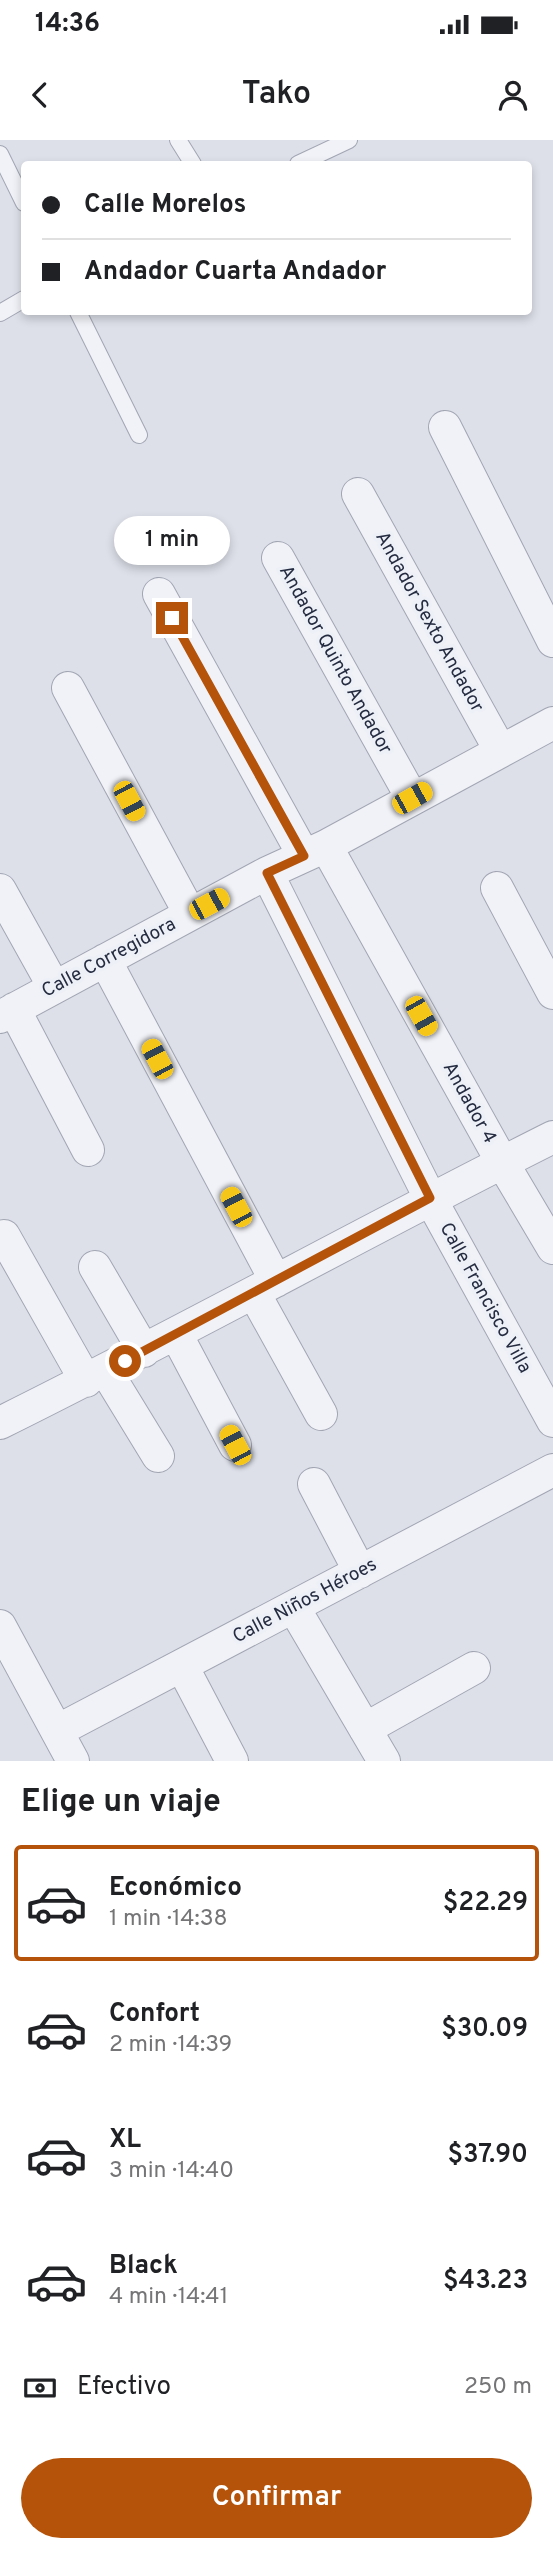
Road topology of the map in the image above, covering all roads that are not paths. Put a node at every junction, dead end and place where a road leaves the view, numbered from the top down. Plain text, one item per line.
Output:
1 (178, 140) edge
2 (349, 140) edge
3 (0, 154) edge
4 (191, 161) edge
5 (304, 161) edge
6 (21, 198) edge
7 (21, 301) edge
8 (0, 313) edge
9 (79, 315) edge
10 (445, 427) dead end
11 (139, 435) dead end
12 (358, 494) dead end
13 (278, 558) dead end
14 (159, 594) dead end
15 (553, 641) edge
16 (68, 688) dead end
17 (553, 723) edge
18 (500, 750) junction
19 (412, 798) junction
20 (315, 851) junction
21 (267, 873) junction
22 (497, 888) dead end
23 (0, 890) edge
24 (190, 914) junction
25 (105, 960) junction
26 (54, 987) junction
27 (553, 993) edge
28 (7, 1013) edge
29 (553, 1137) edge
30 (88, 1150) dead end
31 (502, 1162) junction
32 (430, 1198) junction
33 (4, 1236) dead end
34 (553, 1248) edge
35 (95, 1268) dead end
36 (265, 1287) junction
37 (176, 1334) junction
38 (144, 1351) junction
39 (96, 1376) junction
40 (321, 1414) dead end
41 (553, 1421) edge
42 (0, 1423) edge
43 (235, 1445) dead end
44 (158, 1456) dead end
45 (553, 1469) edge
46 (314, 1483) dead end
47 (360, 1573) junction
48 (294, 1608) junction
49 (0, 1626) edge
50 (182, 1666) junction
51 (474, 1668) dead end
52 (365, 1729) junction
53 (57, 1731) junction
54 (72, 1761) edge
55 (232, 1761) edge
56 (384, 1761) edge

1 - 4 lane
2 - 5 lane
3 - 6 lane
7 - 8 lane
9 - 11 lane
10 - 15 street
12 - 18 street, Andador Sexto Andador
13 - 19 street, Andador Quinto Andador
14 - 20 street, Andador 4
16 - 24 street
17 - 18 street, Calle Corregidora
18 - 19 street, Calle Corregidora
19 - 20 street, Calle Corregidora
20 - 21 street, Calle Corregidora
20 - 31 street, Andador 4
21 - 24 street, Calle Corregidora
21 - 32 street, Calle Francisco Villa
22 - 27 street
23 - 26 street
24 - 25 street, Calle Corregidora
25 - 26 street, Calle Corregidora
25 - 36 street
26 - 28 street, Calle Corregidora
28 - 30 street
29 - 31 street
31 - 32 street
31 - 34 street, Andador 4
32 - 36 street
32 - 41 street, Calle Francisco Villa
33 - 39 street
35 - 38 street
36 - 37 street
36 - 40 street
37 - 38 street
37 - 43 street
38 - 39 street
39 - 42 street
39 - 44 street
45 - 47 street, Calle Niños Héroes
46 - 47 street
47 - 48 street, Calle Niños Héroes
48 - 50 street, Calle Niños Héroes
48 - 52 street
49 - 53 street
50 - 53 street, Calle Niños Héroes
50 - 55 street
51 - 52 street
52 - 56 street
53 - 54 street

